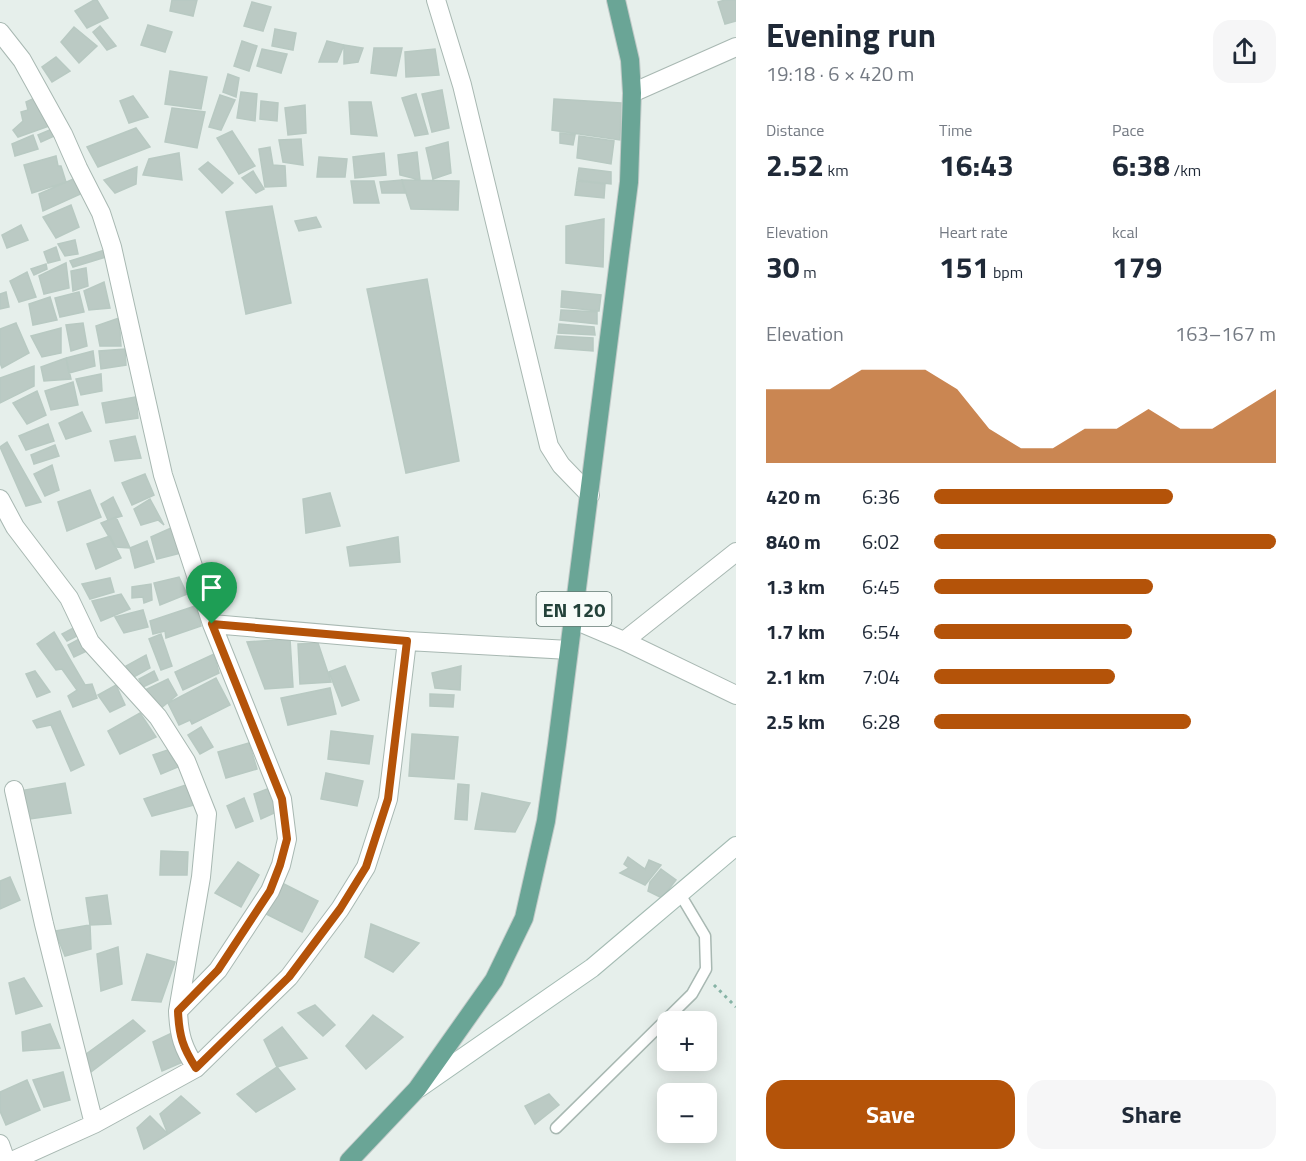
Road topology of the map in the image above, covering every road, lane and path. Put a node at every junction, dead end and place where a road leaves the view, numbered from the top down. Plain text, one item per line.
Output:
1 (436, 0) edge
2 (616, 0) edge
3 (0, 32) edge
4 (733, 52) edge
5 (632, 93) junction
6 (590, 495) junction
7 (0, 499) edge
8 (736, 552) edge
9 (572, 619) junction
10 (212, 624) junction
11 (407, 641) junction
12 (624, 641) junction
13 (569, 650) junction
14 (736, 695) edge
15 (14, 790) dead end
16 (736, 846) edge
17 (680, 894) junction
18 (704, 973) junction
19 (736, 1007) edge
20 (178, 1011) junction
21 (196, 1068) junction
22 (417, 1089) junction
23 (94, 1124) junction
24 (556, 1128) dead end
25 (0, 1144) edge
26 (6, 1161) edge
27 (12, 1161) edge
28 (349, 1161) edge

1 - 6 street
2 - 5 main road, EN 120
3 - 10 street
4 - 5 street
5 - 6 main road, EN 120
6 - 9 main road, EN 120
7 - 20 street
8 - 12 street
9 - 12 street
9 - 13 main road, EN 120
10 - 11 street
10 - 20 street
11 - 13 street
11 - 21 street
12 - 14 street
13 - 22 main road, EN 120
15 - 23 street
16 - 17 street
17 - 18 lane
17 - 22 street
18 - 19 path
18 - 24 lane
20 - 21 street
21 - 23 street
22 - 28 main road, EN 120
23 - 27 street
25 - 26 street

